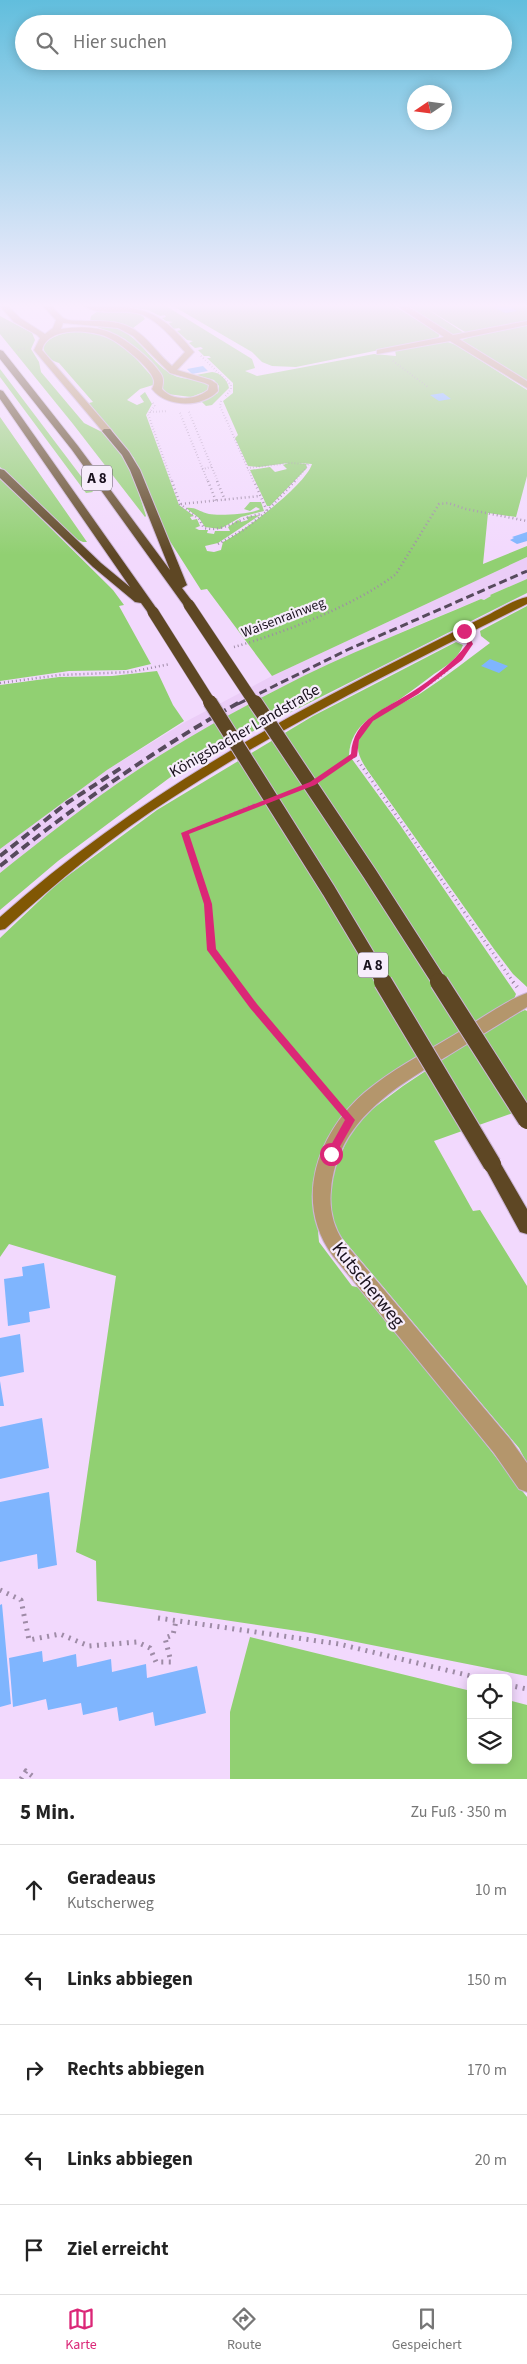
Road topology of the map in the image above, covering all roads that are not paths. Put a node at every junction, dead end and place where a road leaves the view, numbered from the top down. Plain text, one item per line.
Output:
1 (28, 389) edge
2 (70, 389) edge
3 (157, 389) edge
4 (214, 389) edge
5 (0, 393) edge
6 (107, 431) joint
7 (0, 472) edge
8 (527, 600) edge
9 (189, 605) junction
10 (153, 612) junction
11 (0, 925) edge
12 (527, 999) edge
13 (527, 1120) edge
14 (527, 1226) edge
15 (527, 1480) edge

1 - 9 highway, A 8
2 - 6 street
3 - 4 street
5 - 10 highway, A 8
6 - 9 highway
7 - 10 highway
8 - 11 main road, Königsbacher Landstraße
9 - 13 highway, A 8, bridge
10 - 14 highway, A 8, bridge
12 - 15 street, Kutscherweg

